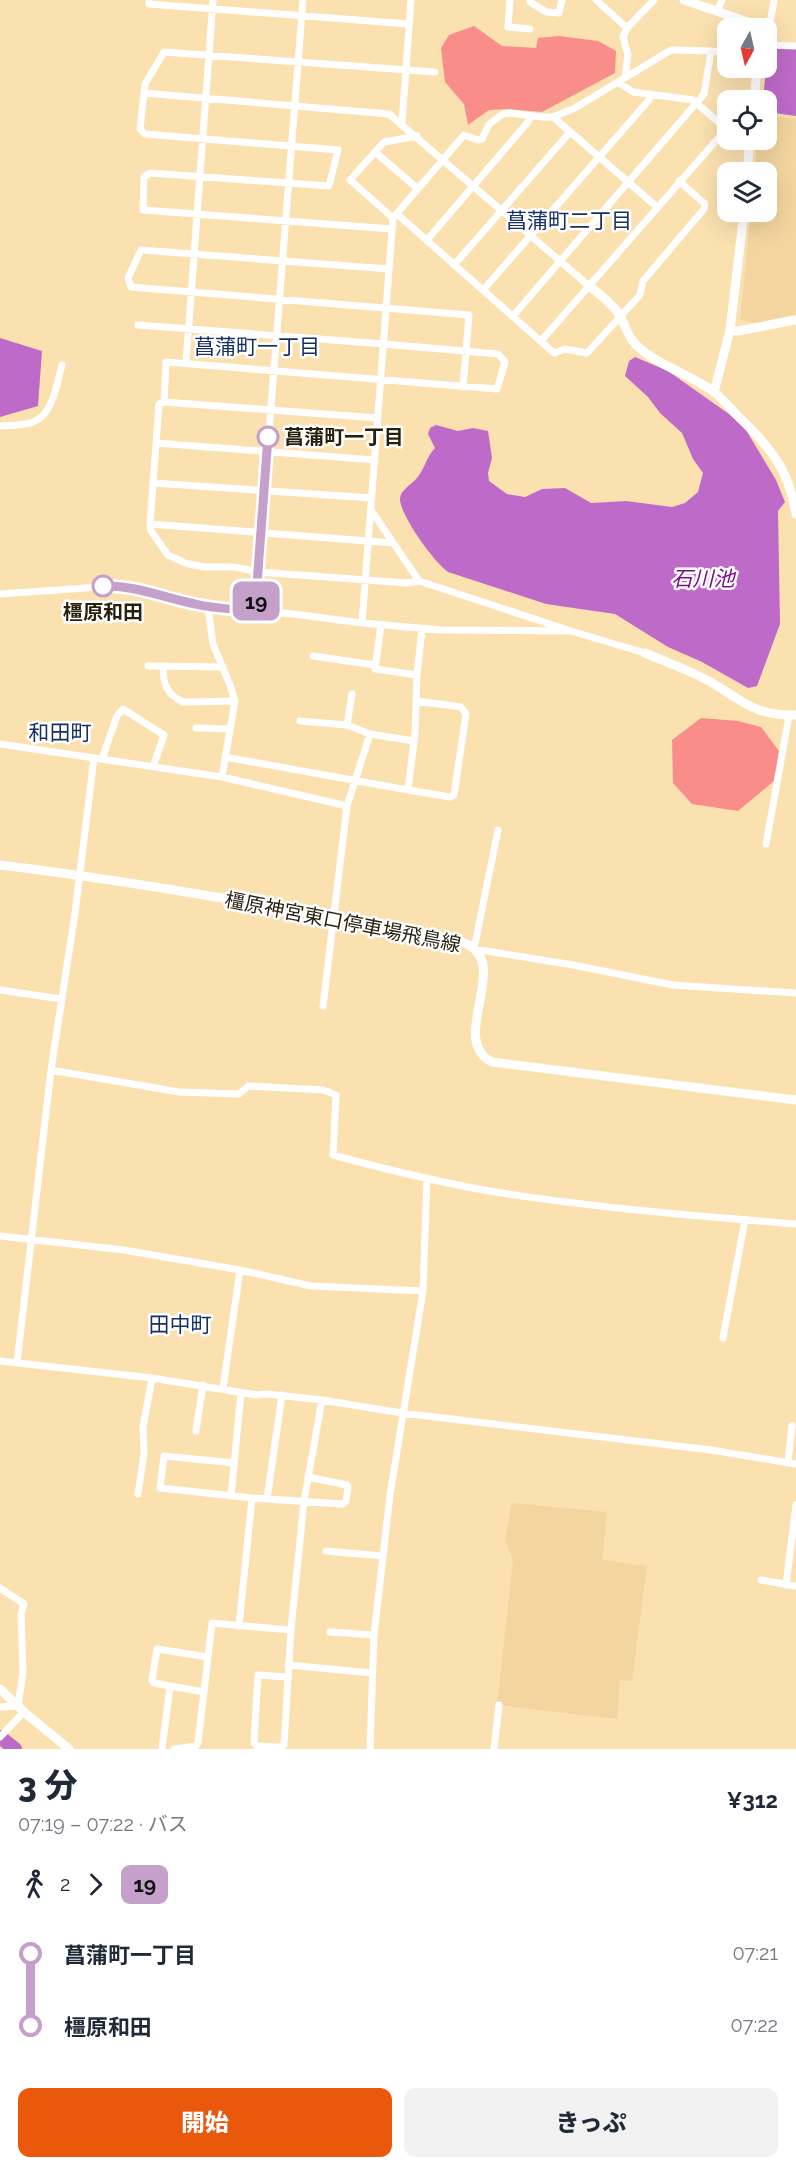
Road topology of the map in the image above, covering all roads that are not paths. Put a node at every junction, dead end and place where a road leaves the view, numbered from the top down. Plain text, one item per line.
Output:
1 (149, 0) edge
2 (213, 0) edge
3 (303, 0) edge
4 (411, 0) edge
5 (510, 0) edge
6 (530, 0) edge
7 (562, 0) edge
8 (596, 0) edge
9 (654, 0) edge
10 (684, 0) edge
11 (722, 0) edge
12 (774, 0) edge
13 (213, 9) junction
14 (717, 12) junction
15 (301, 16) junction
16 (737, 18) edge
17 (771, 18) edge
18 (409, 24) junction
19 (627, 28) junction
20 (530, 29) dead end
21 (777, 45) edge
22 (796, 46) edge
23 (711, 51) junction
24 (717, 52) edge
25 (209, 54) junction
26 (298, 61) junction
27 (405, 70) junction
28 (435, 72) dead end
29 (625, 76) junction
30 (619, 82) junction
31 (144, 93) junction
32 (650, 95) junction
33 (206, 99) junction
34 (697, 103) junction
35 (294, 107) junction
36 (530, 116) junction
37 (553, 117) junction
38 (717, 119) edge
39 (402, 123) junction
40 (570, 132) junction
41 (417, 136) junction
42 (717, 138) edge
43 (203, 139) junction
44 (291, 146) junction
45 (375, 152) junction
46 (599, 157) junction
47 (444, 159) junction
48 (200, 177) junction
49 (679, 181) junction
50 (629, 182) junction
51 (288, 183) junction
52 (474, 186) junction
53 (418, 189) junction
54 (657, 207) junction
55 (501, 209) junction
56 (197, 214) junction
57 (395, 216) junction
58 (285, 221) junction
59 (743, 222) edge
60 (392, 229) junction
61 (531, 236) junction
62 (427, 240) junction
63 (194, 254) junction
64 (282, 260) junction
65 (560, 261) junction
66 (454, 265) junction
67 (389, 269) junction
68 (588, 285) junction
69 (483, 290) junction
70 (191, 293) junction
71 (279, 300) junction
72 (386, 308) junction
73 (513, 316) junction
74 (620, 316) junction
75 (796, 320) edge
76 (138, 325) dead end
77 (188, 329) junction
78 (730, 330) junction
79 (276, 336) junction
80 (541, 341) junction
81 (384, 344) junction
82 (466, 350) junction
83 (186, 363) junction
84 (62, 365) dead end
85 (273, 371) junction
86 (381, 379) junction
87 (463, 387) junction
88 (714, 392) junction
89 (164, 402) junction
90 (270, 411) junction
91 (378, 418) junction
92 (0, 426) edge
93 (156, 443) junction
94 (267, 451) junction
95 (375, 460) junction
96 (153, 483) junction
97 (264, 491) junction
98 (372, 498) junction
99 (371, 510) junction
100 (796, 514) edge
101 (150, 524) junction
102 (261, 532) junction
103 (369, 540) junction
104 (393, 543) junction
105 (259, 572) junction
106 (366, 580) junction
107 (419, 581) junction
108 (0, 594) edge
109 (208, 607) junction
110 (255, 611) junction
111 (362, 623) junction
112 (381, 625) junction
113 (422, 629) junction
114 (571, 631) junction
115 (645, 653) joint
116 (313, 656) dead end
117 (375, 665) junction
118 (148, 666) dead end
119 (163, 666) junction
120 (223, 667) junction
121 (417, 675) junction
122 (352, 694) dead end
123 (416, 700) junction
124 (235, 701) junction
125 (793, 715) edge
126 (300, 721) dead end
127 (347, 725) junction
128 (196, 728) dead end
129 (229, 729) junction
130 (370, 734) junction
131 (414, 741) junction
132 (0, 744) edge
133 (225, 757) junction
134 (98, 759) junction
135 (153, 767) junction
136 (222, 777) junction
137 (355, 780) junction
138 (408, 790) junction
139 (347, 806) junction
140 (498, 830) dead end
141 (766, 844) dead end
142 (0, 865) edge
143 (78, 874) junction
144 (334, 920) junction
145 (474, 949) junction
146 (0, 990) edge
147 (796, 993) edge
148 (61, 999) junction
149 (323, 1006) dead end
150 (51, 1070) junction
151 (796, 1100) edge
152 (428, 1178) junction
153 (745, 1220) junction
154 (796, 1224) edge
155 (0, 1236) edge
156 (30, 1239) junction
157 (240, 1270) junction
158 (423, 1291) junction
159 (723, 1338) dead end
160 (0, 1361) edge
161 (17, 1363) junction
162 (152, 1378) junction
163 (203, 1385) junction
164 (223, 1388) junction
165 (241, 1393) junction
166 (282, 1395) junction
167 (322, 1400) junction
168 (402, 1413) junction
169 (792, 1426) dead end
170 (196, 1431) dead end
171 (788, 1462) junction
172 (234, 1463) junction
173 (796, 1464) edge
174 (308, 1477) junction
175 (138, 1494) dead end
176 (231, 1496) junction
177 (252, 1498) junction
178 (267, 1499) junction
179 (304, 1501) junction
180 (796, 1505) edge
181 (326, 1551) dead end
182 (383, 1556) junction
183 (761, 1580) dead end
184 (786, 1585) junction
185 (796, 1586) edge
186 (0, 1588) edge
187 (239, 1626) junction
188 (291, 1630) junction
189 (330, 1632) dead end
190 (374, 1635) junction
191 (208, 1657) junction
192 (288, 1665) junction
193 (372, 1673) junction
194 (287, 1677) junction
195 (170, 1686) junction
196 (0, 1689) edge
197 (204, 1692) junction
198 (499, 1705) dead end
199 (0, 1707) edge
200 (21, 1712) junction
201 (0, 1737) edge
202 (69, 1749) edge
203 (162, 1749) edge
204 (174, 1749) edge
205 (370, 1749) edge
206 (494, 1749) edge

1 - 13 street
2 - 13 street
3 - 15 street
4 - 18 street
5 - 20 street
6 - 7 street
8 - 19 street
9 - 19 street
10 - 14 main road
11 - 14 street
12 - 17 street
13 - 15 street
13 - 25 street
14 - 16 main road
15 - 18 street
15 - 26 street
18 - 27 street
19 - 29 street
21 - 22 street
23 - 24 street
23 - 29 street
23 - 34 street
25 - 26 street
25 - 31 street
25 - 33 street
26 - 27 street
26 - 35 street
27 - 28 street
27 - 39 street
29 - 30 street
30 - 32 street
30 - 37 street
31 - 33 street
31 - 43 street
32 - 34 street
32 - 46 street
33 - 35 street
33 - 43 street
34 - 38 street
34 - 50 street
35 - 39 street
35 - 44 street
36 - 37 street
36 - 47 street
36 - 52 street
37 - 40 street
39 - 41 street
40 - 46 street
40 - 55 street
41 - 45 street
41 - 47 street
42 - 49 street
43 - 44 street
43 - 48 street
44 - 51 street
44 - 51 street
45 - 53 street
45 - 57 street
46 - 50 street
46 - 61 street
47 - 52 street
47 - 53 street
48 - 51 street
48 - 56 street
48 - 56 street
49 - 54 street
49 - 74 street
50 - 54 street
50 - 65 street
51 - 58 street
52 - 55 street
52 - 62 street
53 - 57 street
54 - 68 street
55 - 61 street
55 - 66 street
56 - 58 street
56 - 63 street
57 - 60 street
57 - 62 street
58 - 60 street
58 - 64 street
59 - 78 main road
60 - 67 street
61 - 65 street
61 - 69 street
62 - 66 street
63 - 64 street
63 - 70 street
63 - 70 street
64 - 67 street
64 - 71 street
65 - 68 street
65 - 73 street
66 - 69 street
67 - 72 street
68 - 74 main road
68 - 80 street
69 - 73 street
70 - 71 street
70 - 77 street
71 - 72 street
71 - 79 street
72 - 81 street
72 - 82 street
73 - 80 street
74 - 80 street
74 - 88 main road
75 - 78 main road
76 - 77 street
77 - 79 street
77 - 83 street
78 - 88 main road
79 - 81 street
79 - 85 street
81 - 82 street
81 - 86 street
82 - 87 street
82 - 87 street
83 - 85 street
83 - 89 street
84 - 92 street
85 - 86 street
85 - 90 street
86 - 87 street
86 - 91 street
88 - 100 main road
89 - 90 street
89 - 93 street
90 - 91 street
90 - 94 street
91 - 95 street
93 - 94 street
93 - 96 street
94 - 95 street
94 - 97 street
95 - 98 street
96 - 97 street
96 - 101 street
97 - 98 street
97 - 102 street
98 - 99 street
99 - 103 street
99 - 104 street
101 - 102 street
101 - 105 street
102 - 103 street
102 - 105 street
103 - 104 street
103 - 106 street
104 - 107 street
105 - 106 street
105 - 110 street
106 - 107 street
106 - 111 street
107 - 114 street
108 - 109 street
109 - 110 street
109 - 120 street
110 - 111 street
111 - 112 street
112 - 113 street
112 - 117 street
113 - 114 street
113 - 121 street
114 - 115 street
115 - 125 main road
116 - 117 street
117 - 121 street
118 - 119 street
119 - 120 street
119 - 124 street
120 - 124 street
121 - 123 street
122 - 127 street
123 - 131 street
123 - 138 street
124 - 129 street
125 - 141 street
126 - 127 street
127 - 130 street
128 - 129 street
129 - 133 street
130 - 131 street
130 - 137 street
131 - 138 street
132 - 134 street
133 - 136 street
133 - 137 street
134 - 135 street
134 - 135 street
134 - 143 street
135 - 136 street
136 - 139 street
137 - 138 street
137 - 139 street
139 - 144 street
140 - 145 street
142 - 143 main road, 橿原神宮東口停車場飛鳥線
143 - 144 main road, 橿原神宮東口停車場飛鳥線
143 - 148 street
144 - 145 main road, 橿原神宮東口停車場飛鳥線
144 - 149 street
145 - 147 street
145 - 151 main road, 橿原神宮東口停車場飛鳥線
146 - 148 street
148 - 150 street
150 - 152 street
150 - 156 street
152 - 153 street
152 - 158 street
153 - 154 street
153 - 159 street
155 - 156 street
156 - 157 street
156 - 161 street
157 - 158 street
157 - 164 street
158 - 168 street
160 - 161 street
161 - 162 street
162 - 163 street
162 - 175 street
163 - 164 street
163 - 170 street
164 - 165 street
165 - 166 street
165 - 172 street
166 - 167 street
166 - 178 street
167 - 168 street
167 - 174 street
168 - 171 street
168 - 182 street
169 - 171 street
171 - 173 street
172 - 176 street
172 - 176 street
174 - 179 street
174 - 179 street
176 - 177 street
177 - 178 street
177 - 187 street
178 - 179 street
179 - 188 street
180 - 184 street
181 - 182 street
182 - 190 street
183 - 184 street
184 - 185 street
186 - 200 street
187 - 188 street
187 - 191 street
188 - 192 street
189 - 190 street
190 - 193 street
191 - 195 street
191 - 197 street
192 - 193 street
192 - 194 street
193 - 205 street
194 - 194 street
195 - 197 street
195 - 203 street
196 - 200 main road
197 - 204 street
198 - 206 street
199 - 200 street
200 - 201 street
200 - 202 main road

